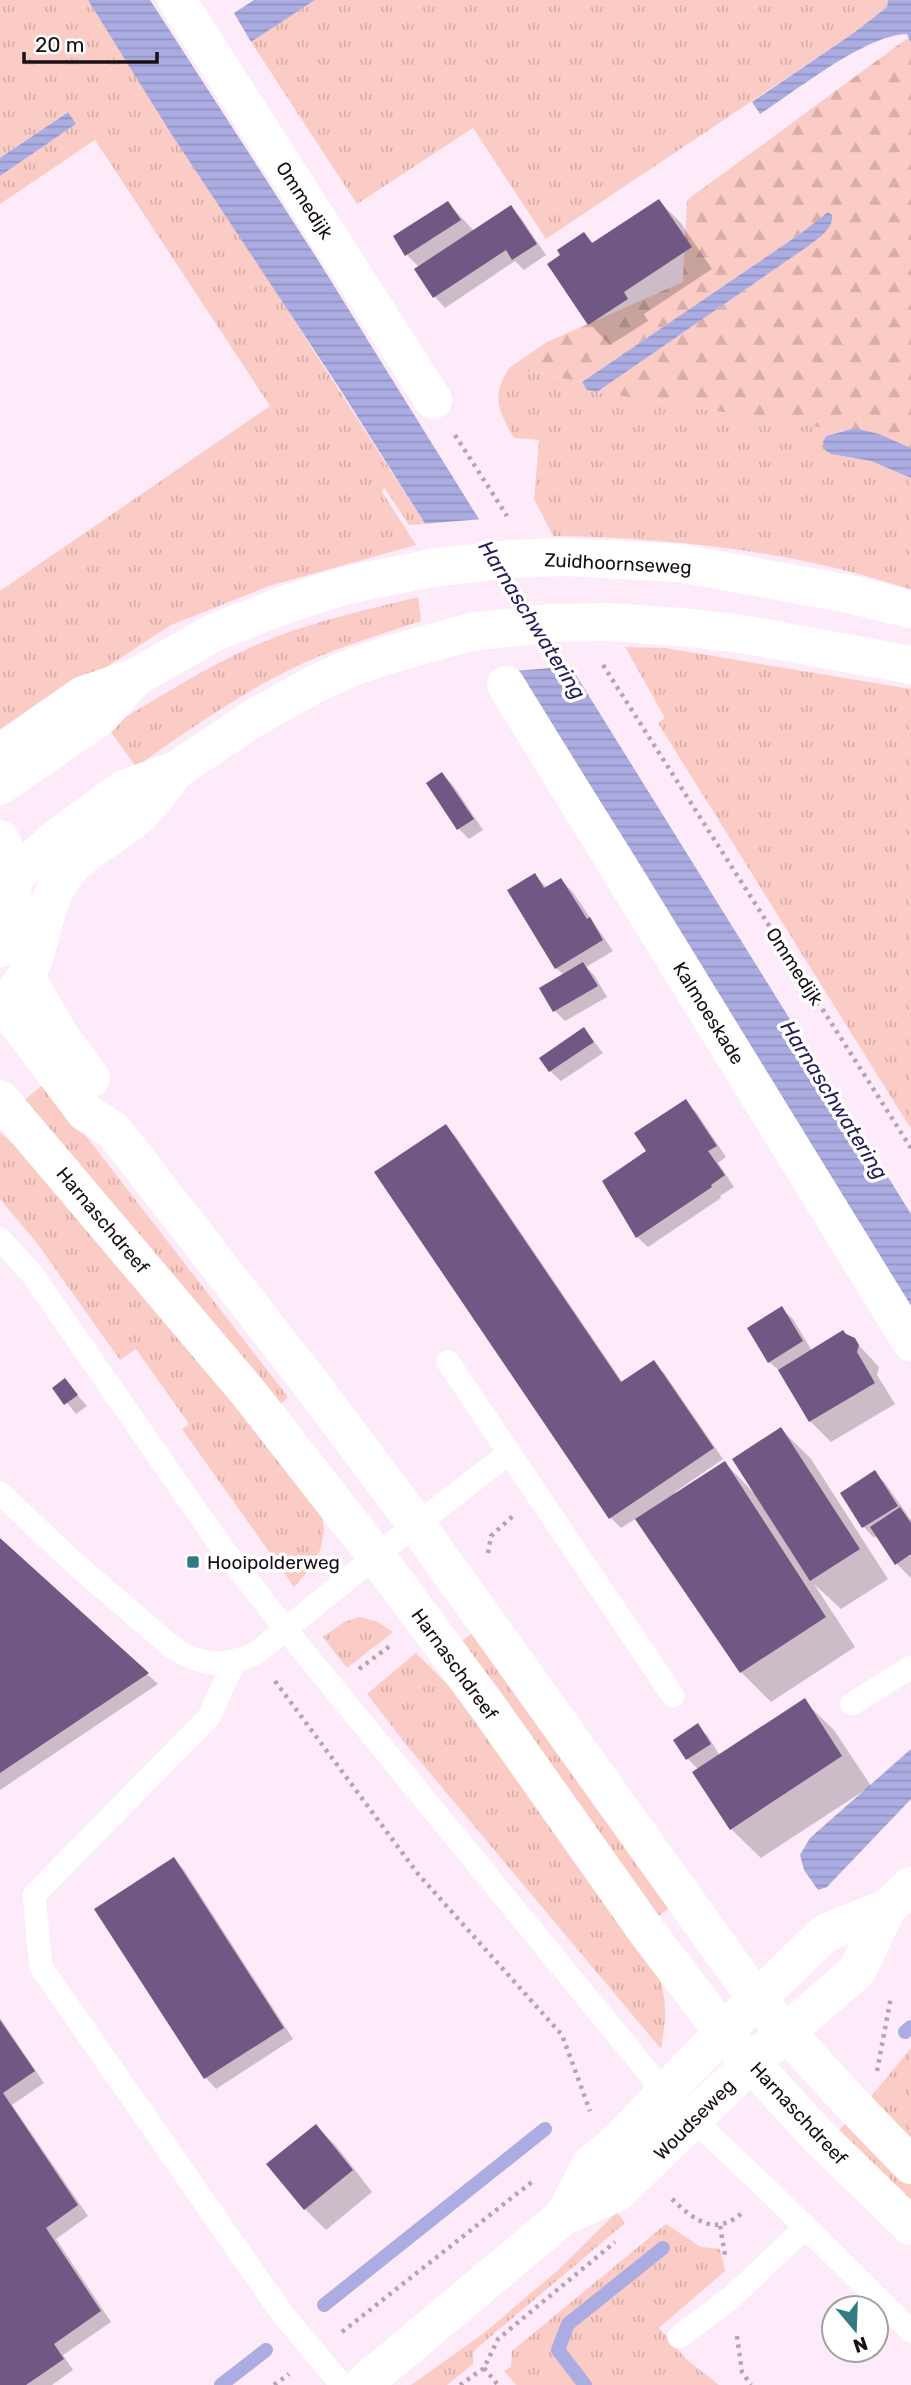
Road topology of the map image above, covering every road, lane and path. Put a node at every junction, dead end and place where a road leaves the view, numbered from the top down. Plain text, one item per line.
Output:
1 (177, 0) edge
2 (433, 400) dead end
3 (911, 609) edge
4 (911, 665) edge
5 (134, 678) junction
6 (506, 685) dead end
7 (0, 753) edge
8 (176, 770) junction
9 (680, 785) dead end
10 (0, 786) edge
11 (0, 839) edge
12 (12, 878) junction
13 (0, 948) edge
14 (7, 997) edge
15 (0, 1099) edge
16 (911, 1148) edge
17 (0, 1238) edge
18 (911, 1342) edge
19 (448, 1362) dead end
20 (509, 1453) junction
21 (0, 1493) edge
22 (416, 1524) junction
23 (376, 1556) junction
24 (286, 1630) junction
25 (244, 1658) junction
26 (911, 1667) edge
27 (673, 1696) dead end
28 (852, 1704) dead end
29 (899, 1897) edge
30 (757, 2000) junction
31 (786, 2031) junction
32 (723, 2032) junction
33 (752, 2062) junction
34 (666, 2094) junction
35 (592, 2115) dead end
36 (694, 2119) junction
37 (911, 2165) edge
38 (543, 2173) dead end
39 (564, 2216) junction
40 (911, 2226) edge
41 (806, 2227) junction
42 (616, 2241) dead end
43 (911, 2331) edge
44 (679, 2337) dead end
45 (314, 2354) junction
46 (484, 2368) junction
47 (274, 2385) edge
48 (342, 2385) edge
49 (362, 2385) edge
50 (460, 2385) edge
51 (498, 2385) edge

1 - 2 street, Ommedijk
3 - 5 street, Zuidhoornseweg
4 - 8 street
5 - 7 street, Zuidhoornseweg
5 - 10 street, Zuidhoornseweg
6 - 18 street, Kalmoeskade
8 - 12 street
8 - 14 street
9 - 16 path, Ommedijk
11 - 12 street
12 - 13 street
14 - 22 street
15 - 23 street, Harnaschdreef
17 - 24 lane
19 - 20 lane
20 - 22 lane
20 - 27 lane
21 - 25 lane
22 - 23 lane
22 - 30 street
23 - 24 lane
23 - 32 street, Harnaschdreef
24 - 25 lane
24 - 34 lane
25 - 35 path
25 - 45 lane
26 - 28 lane
29 - 30 street, Woudseweg
29 - 31 street, Woudseweg
30 - 31 street
30 - 32 street, Woudseweg
31 - 33 street, Woudseweg
31 - 37 street
32 - 33 street, Harnaschdreef
32 - 34 street, Woudseweg
33 - 36 street, Woudseweg
33 - 40 street, Harnaschdreef
34 - 36 lane
34 - 39 street, Woudseweg
36 - 39 street, Woudseweg
36 - 41 lane
38 - 45 path
39 - 49 street, Woudseweg
41 - 43 lane
41 - 44 lane
42 - 46 path
45 - 47 path
45 - 48 lane
46 - 50 path
46 - 51 path

